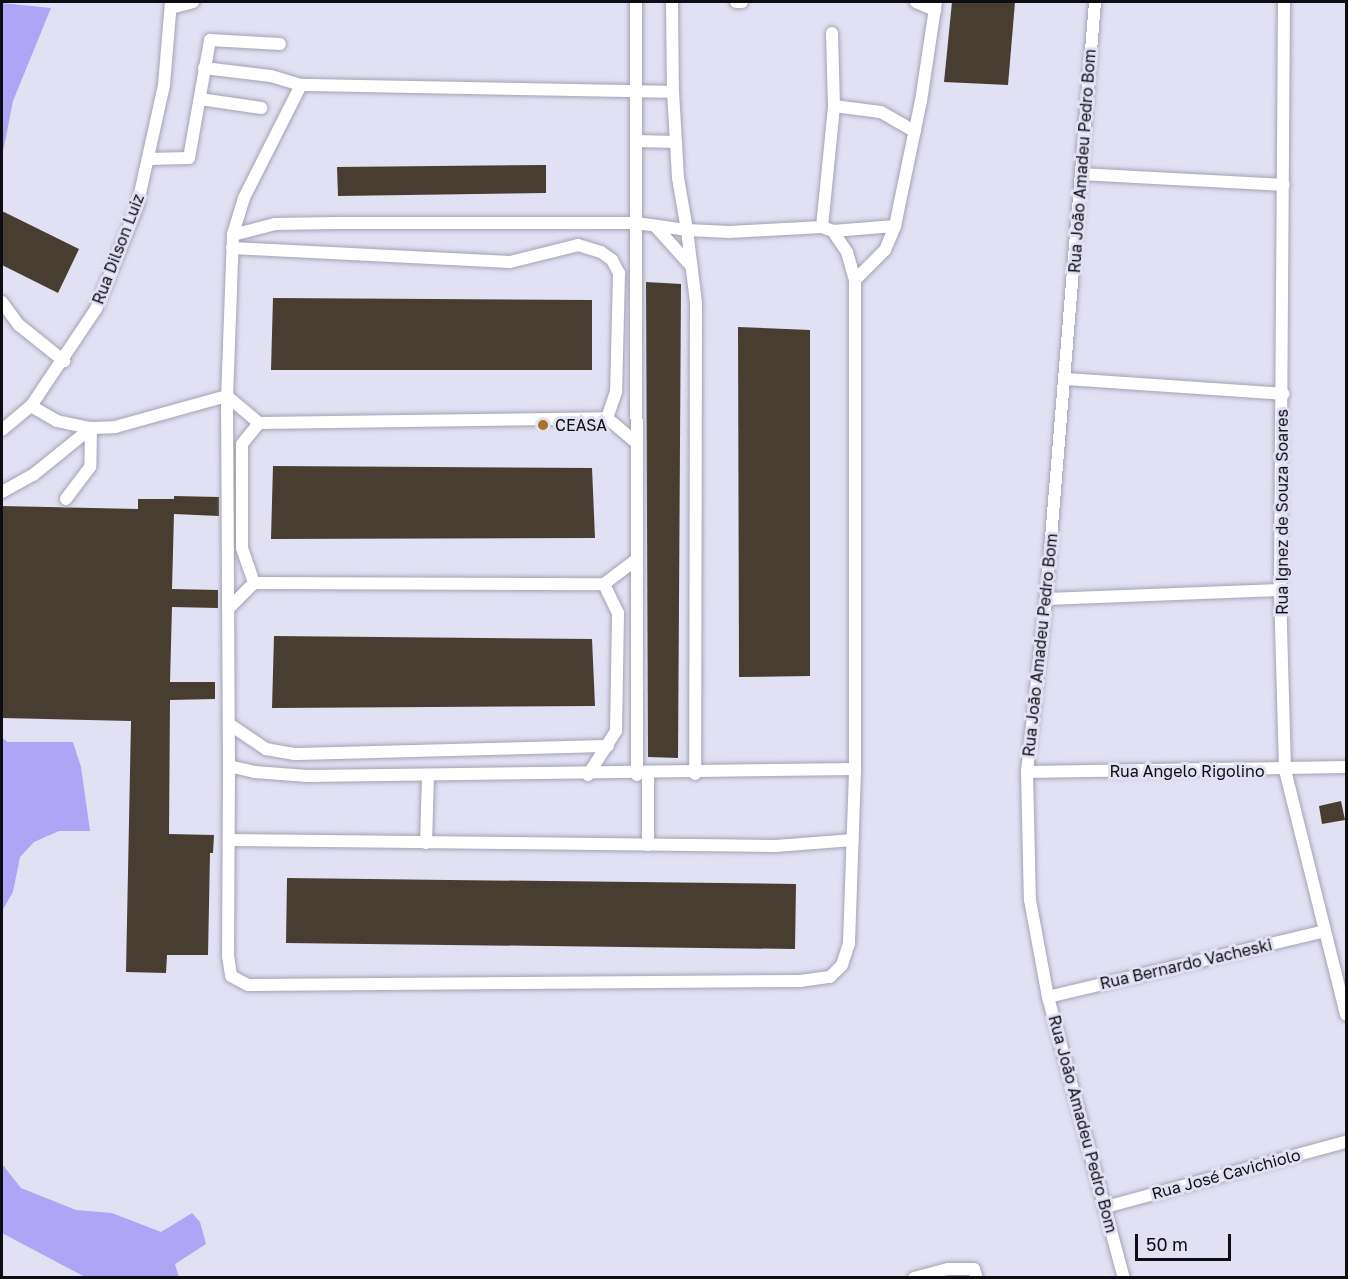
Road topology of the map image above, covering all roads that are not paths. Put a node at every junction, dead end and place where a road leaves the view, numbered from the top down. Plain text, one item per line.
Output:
1 (193, 2) edge
2 (636, 2) edge
3 (672, 2) edge
4 (916, 2) edge
5 (1095, 2) edge
6 (1284, 2) edge
7 (169, 4) edge
8 (936, 6) edge
9 (832, 33) dead end
10 (280, 44) dead end
11 (204, 68) junction
12 (301, 85) junction
13 (636, 91) junction
14 (673, 92) junction
15 (200, 99) junction
16 (834, 106) junction
17 (261, 108) dead end
18 (915, 132) junction
19 (636, 141) junction
20 (676, 142) junction
21 (148, 159) junction
22 (1081, 174) junction
23 (1284, 185) junction
24 (581, 223) junction
25 (636, 223) junction
26 (654, 226) junction
27 (895, 226) junction
28 (827, 229) junction
29 (687, 230) junction
30 (233, 235) junction
31 (578, 245) junction
32 (232, 249) junction
33 (692, 267) junction
34 (855, 280) junction
35 (2, 302) edge
36 (64, 361) junction
37 (1065, 379) junction
38 (1283, 394) junction
39 (227, 396) junction
40 (31, 406) junction
41 (607, 418) junction
42 (259, 423) junction
43 (92, 428) junction
44 (2, 430) edge
45 (637, 443) junction
46 (2, 492) edge
47 (66, 499) dead end
48 (637, 559) junction
49 (254, 583) junction
50 (604, 584) junction
51 (1280, 590) junction
52 (1046, 599) junction
53 (228, 609) junction
54 (229, 724) junction
55 (608, 746) junction
56 (229, 766) junction
57 (1347, 767) edge
58 (855, 769) junction
59 (1285, 770) junction
60 (1026, 772) junction
61 (695, 774) junction
62 (588, 775) junction
63 (643, 775) junction
64 (428, 776) junction
65 (231, 840) junction
66 (853, 840) junction
67 (426, 843) junction
68 (648, 845) junction
69 (1324, 931) junction
70 (1048, 997) junction
71 (1347, 1014) edge
72 (1347, 1142) edge
73 (1106, 1207) junction
74 (975, 1273) edge
75 (914, 1278) edge
76 (1124, 1278) edge

1 - 7 street
2 - 13 street
3 - 14 street
4 - 8 street
5 - 22 street, Rua João Amadeu Pedro Bom
6 - 23 street, Rua Ignez de Souza Soares
7 - 21 street, Rua Dilson Luiz
8 - 18 street
9 - 16 street
10 - 11 street
11 - 12 street
11 - 15 street
12 - 13 street
12 - 30 street
13 - 14 street
13 - 19 street
14 - 20 street
15 - 17 street
15 - 21 street
16 - 18 street
16 - 28 street
18 - 27 street
19 - 20 street
19 - 25 street
20 - 29 street
21 - 36 street, Rua Dilson Luiz
22 - 23 street
22 - 37 street, Rua João Amadeu Pedro Bom
23 - 38 street, Rua Ignez de Souza Soares
24 - 25 street
24 - 30 street
24 - 31 street
25 - 26 street
25 - 45 street
26 - 29 street
26 - 33 street
27 - 28 street
27 - 34 street
28 - 29 street
28 - 34 street
29 - 33 street
30 - 32 street
31 - 32 street
31 - 41 street
32 - 39 street
33 - 61 street
34 - 58 street
35 - 36 street
36 - 40 street, Rua Dilson Luiz
37 - 38 street
37 - 52 street, Rua João Amadeu Pedro Bom
38 - 51 street, Rua Ignez de Souza Soares
39 - 42 street
39 - 43 street
39 - 53 street
40 - 43 street
40 - 44 street, Rua Dilson Luiz
41 - 42 street
41 - 45 street
42 - 49 street
43 - 46 street
43 - 47 street
45 - 48 street
48 - 50 street
48 - 63 street
49 - 50 street
49 - 53 street
50 - 55 street
51 - 52 street
51 - 59 street, Rua Ignez de Souza Soares
52 - 60 street, Rua João Amadeu Pedro Bom
53 - 54 street
54 - 55 street
54 - 56 street
55 - 62 street
56 - 64 street
56 - 65 street
57 - 59 street, Rua Angelo Rigolino
58 - 61 street
58 - 66 street
59 - 60 street, Rua Angelo Rigolino
59 - 69 street, Rua Ignez de Souza Soares
60 - 70 street, Rua João Amadeu Pedro Bom
61 - 63 street
62 - 63 street
62 - 64 street
63 - 68 street
64 - 67 street
65 - 66 street
65 - 67 street
66 - 68 street
67 - 68 street
69 - 70 street, Rua Bernardo Vacheski
69 - 71 street, Rua Ignez de Souza Soares
70 - 73 street, Rua João Amadeu Pedro Bom
72 - 73 street, Rua José Cavichiolo
73 - 76 street, Rua João Amadeu Pedro Bom
74 - 75 street

